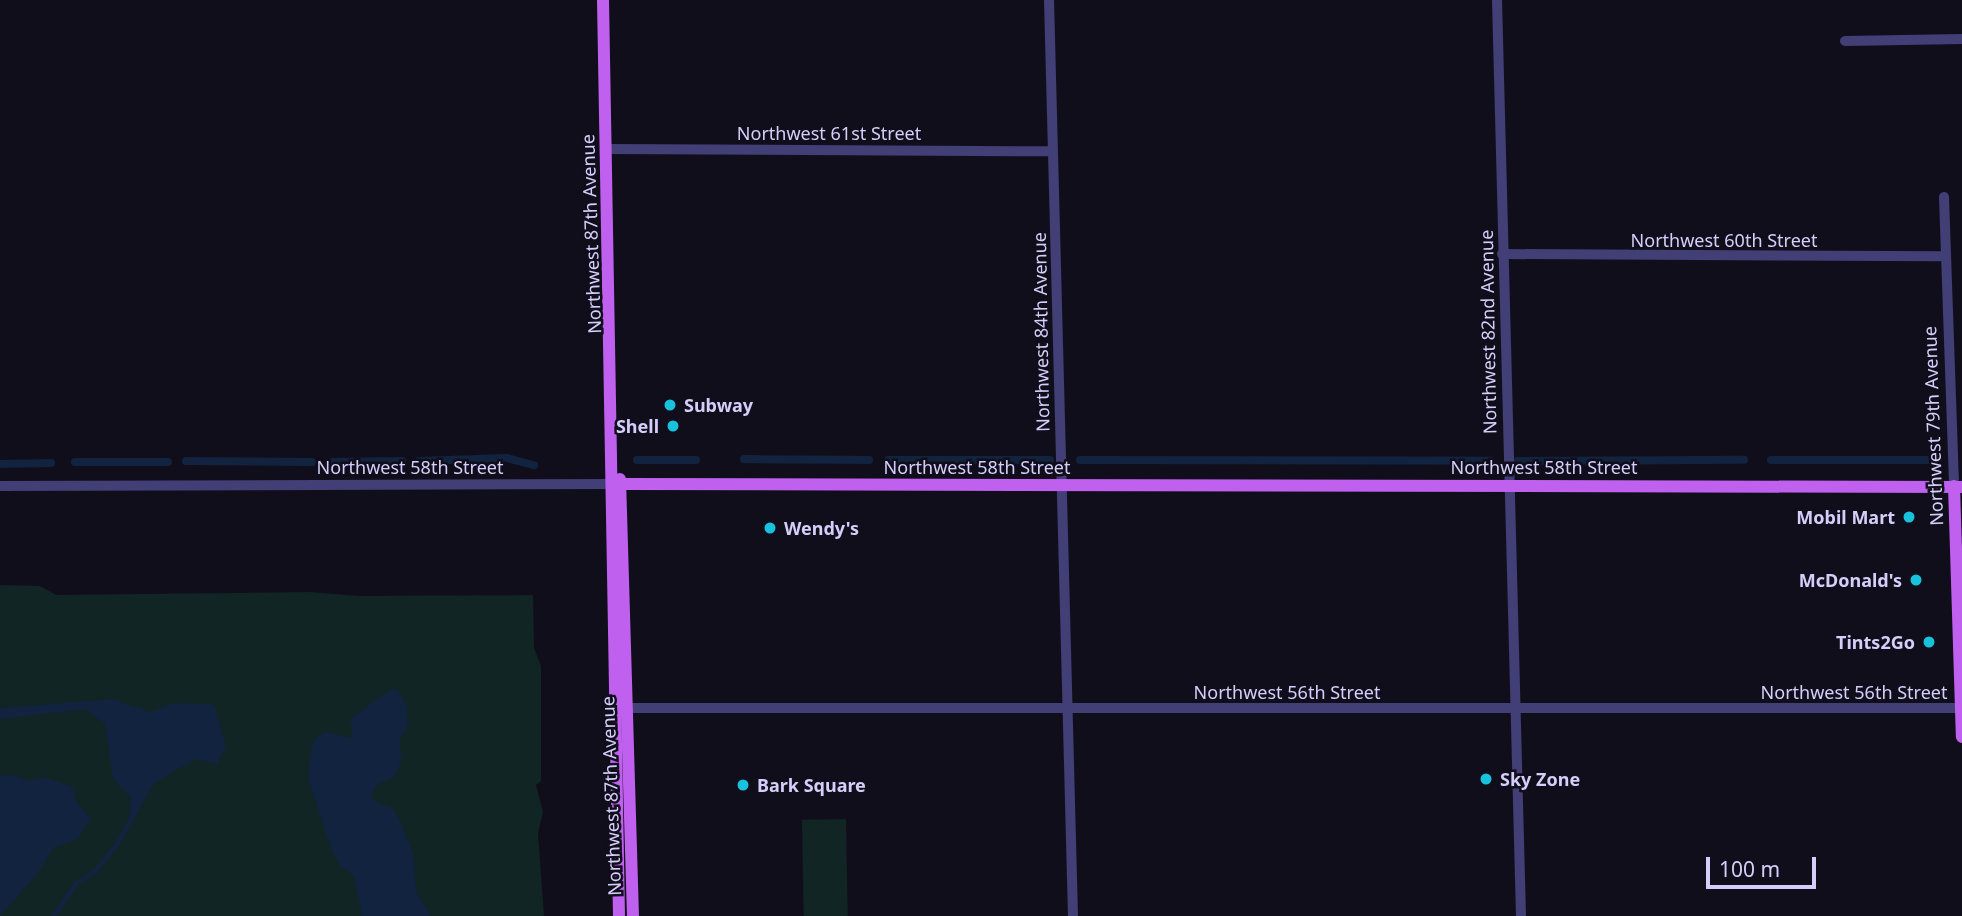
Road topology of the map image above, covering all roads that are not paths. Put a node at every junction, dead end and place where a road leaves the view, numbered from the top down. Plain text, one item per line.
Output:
1 (603, 0) edge
2 (1049, 0) edge
3 (1497, 0) edge
4 (1962, 40) edge
5 (1845, 41) dead end
6 (607, 149) junction
7 (1052, 151) junction
8 (1944, 197) dead end
9 (1502, 254) junction
10 (1945, 256) junction
11 (1959, 443) edge
12 (616, 484) junction
13 (1062, 484) junction
14 (1507, 484) junction
15 (1959, 485) edge
16 (0, 486) edge
17 (1960, 597) edge
18 (619, 708) junction
19 (1514, 708) junction
20 (1962, 708) edge
21 (1068, 709) junction
22 (1962, 737) edge
23 (619, 916) edge
24 (633, 916) edge
25 (1073, 916) edge
26 (1521, 916) edge

1 - 6 main road, Northwest 87th Avenue
2 - 7 street, Northwest 84th Avenue
3 - 9 street, Northwest 82nd Avenue
4 - 5 street
6 - 7 street, Northwest 61st Street
6 - 12 main road, Northwest 87th Avenue
7 - 13 street, Northwest 84th Avenue
8 - 10 street, Northwest 79th Avenue
9 - 10 street, Northwest 60th Street
9 - 14 street, Northwest 82nd Avenue
10 - 11 street, Northwest 79th Avenue
11 - 15 street, Northwest 79th Avenue
12 - 13 main road, Northwest 58th Street
12 - 16 street, Northwest 58th Street
12 - 18 main road, Northwest 87th Avenue
13 - 14 main road, Northwest 58th Street
13 - 21 street, Northwest 84th Avenue
14 - 15 main road, Northwest 58th Street
14 - 19 street, Northwest 82nd Avenue
15 - 17 main road, Northwest 79th Avenue
17 - 20 main road, Northwest 79th Avenue
18 - 21 street, Northwest 56th Street
18 - 23 main road, Northwest 87th Avenue
18 - 24 main road, Northwest 87th Avenue
19 - 20 street, Northwest 56th Street
19 - 21 street, Northwest 56th Street
19 - 26 street, Northwest 82nd Avenue
20 - 22 main road, Northwest 79th Avenue
21 - 25 street, Northwest 84th Avenue

